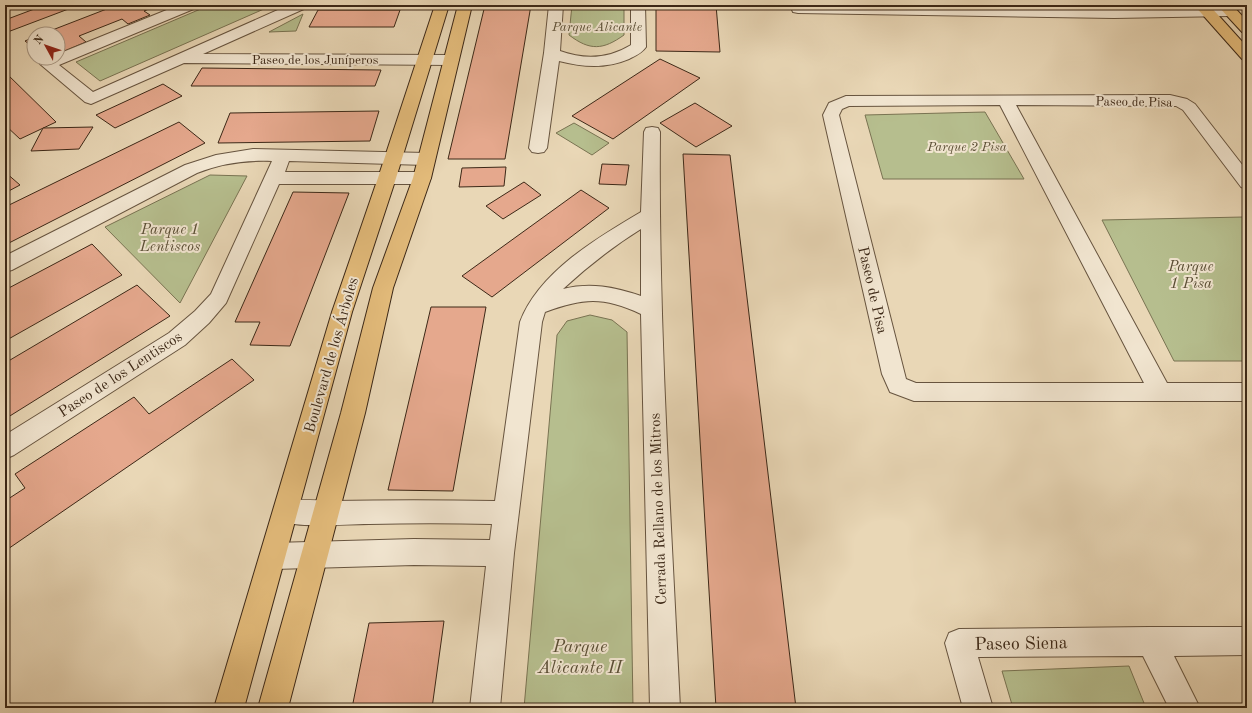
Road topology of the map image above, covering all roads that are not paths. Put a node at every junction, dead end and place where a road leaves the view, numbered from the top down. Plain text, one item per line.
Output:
1 (191, 5) edge
2 (301, 5) edge
3 (442, 5) edge
4 (465, 5) edge
5 (556, 5) edge
6 (638, 5) edge
7 (797, 5) edge
8 (1204, 8) edge
9 (1226, 8) edge
10 (956, 9) edge
11 (1110, 10) edge
12 (1247, 30) edge
13 (208, 47) junction
14 (552, 53) junction
15 (427, 54) junction
16 (453, 54) junction
17 (1247, 56) edge
18 (179, 60) junction
19 (1006, 101) junction
20 (652, 132) dead end
21 (538, 148) dead end
22 (283, 156) junction
23 (390, 168) junction
24 (424, 169) junction
25 (273, 178) junction
26 (1247, 183) edge
27 (650, 215) junction
28 (5, 265) edge
29 (536, 308) junction
30 (651, 310) junction
31 (1160, 391) junction
32 (1247, 392) edge
33 (5, 448) edge
34 (286, 512) junction
35 (326, 513) junction
36 (507, 513) junction
37 (501, 553) junction
38 (274, 556) junction
39 (315, 556) junction
40 (1247, 641) edge
41 (1151, 642) junction
42 (229, 708) edge
43 (273, 708) edge
44 (485, 708) edge
45 (664, 708) edge
46 (978, 708) edge
47 (1185, 708) edge

1 - 18 street, Paseo de los Juníperos
2 - 13 street, Paseo de los Juníperos
3 - 15 main road, Boulevard de los Árboles
4 - 16 main road, Boulevard de los Árboles
5 - 14 street
6 - 14 street
7 - 10 street
8 - 9 street
8 - 11 street
8 - 17 main road
9 - 12 main road
10 - 11 street
13 - 15 street, Paseo de los Juníperos
13 - 18 street, Paseo de los Juníperos
14 - 21 street
15 - 16 street, Paseo de los Juníperos
15 - 18 street, Paseo de los Juníperos
15 - 23 main road, Boulevard de los Árboles
16 - 24 main road, Boulevard de los Árboles
19 - 26 street, Paseo de Pisa
19 - 31 street
19 - 31 street, Paseo de Pisa
20 - 27 street, Cerrada Rellano de los Mitros
22 - 23 street
22 - 25 street, Paseo de los Lentiscos
22 - 28 street
23 - 24 street
23 - 25 street
23 - 34 main road, Boulevard de los Árboles
24 - 35 main road, Boulevard de los Árboles
25 - 33 street, Paseo de los Lentiscos
27 - 29 street
27 - 30 street, Cerrada Rellano de los Mitros
29 - 30 street
29 - 36 street
30 - 45 street, Cerrada Rellano de los Mitros
31 - 32 street, Paseo de Pisa
34 - 35 street
34 - 38 main road, Boulevard de los Árboles
35 - 36 street
35 - 39 main road, Boulevard de los Árboles
36 - 37 street
37 - 39 street
37 - 44 street
38 - 39 street
38 - 42 main road, Boulevard de los Árboles
39 - 43 main road, Boulevard de los Árboles
40 - 41 street, Paseo Siena
41 - 46 street, Paseo Siena
41 - 47 street

